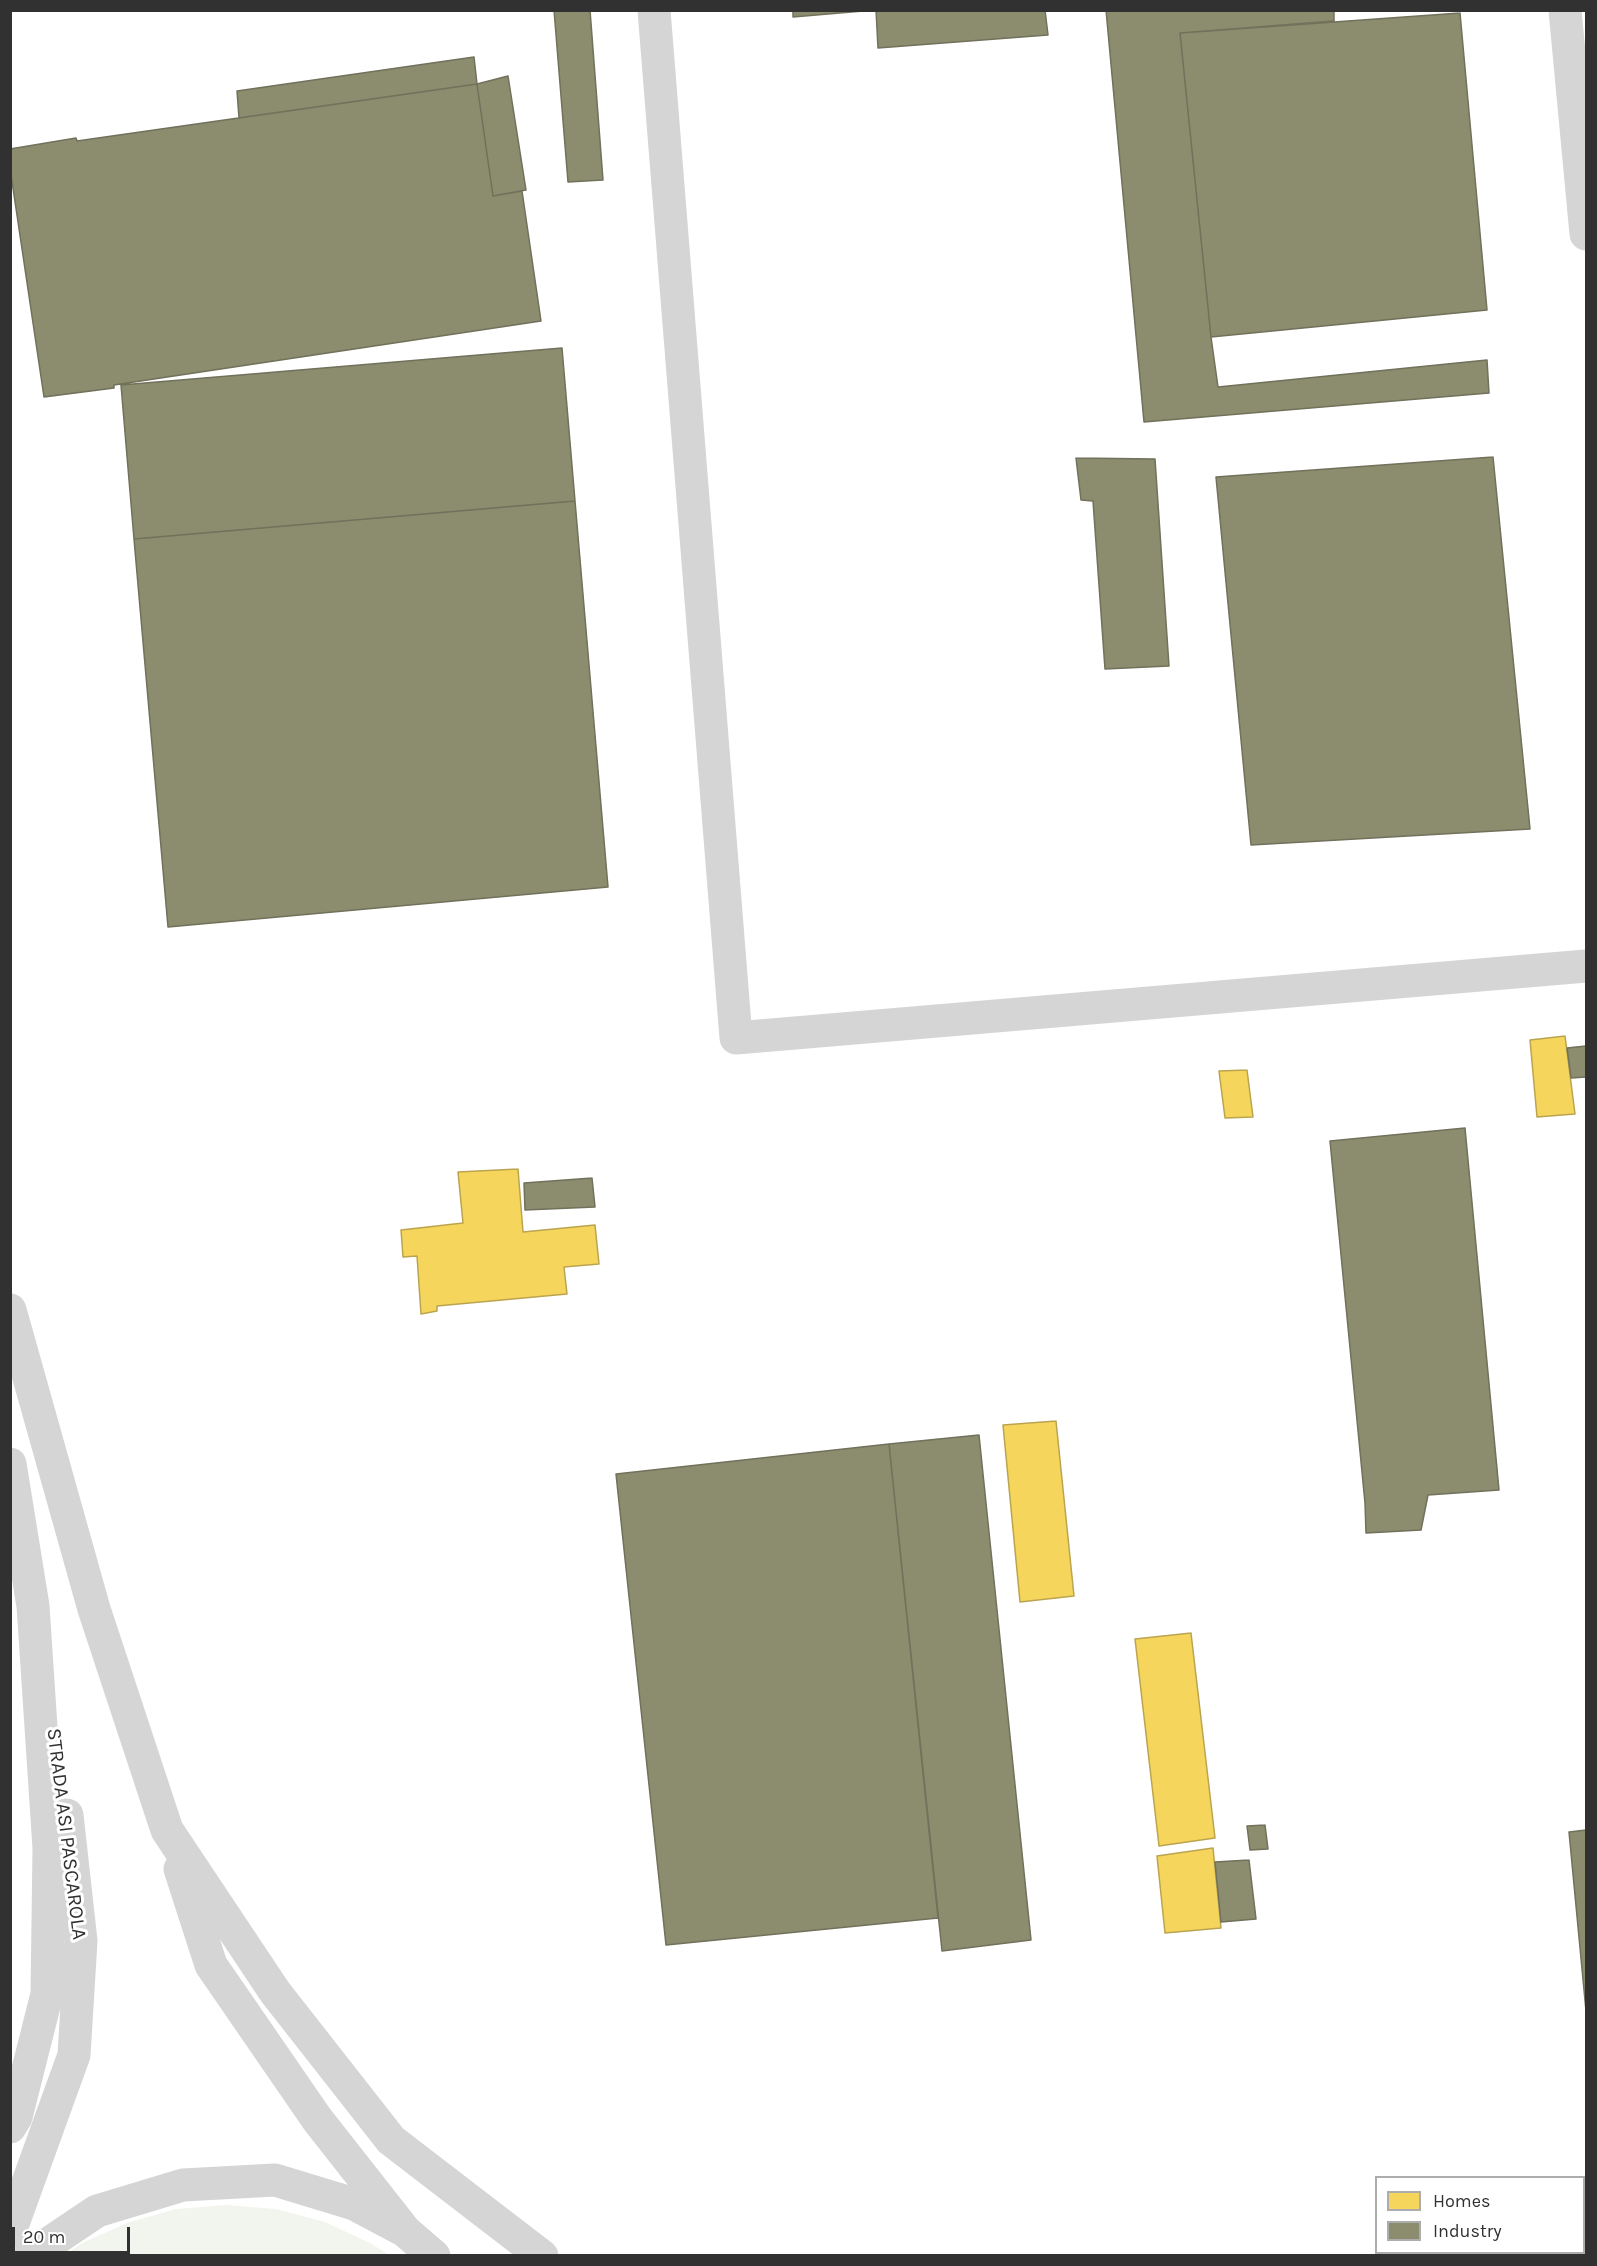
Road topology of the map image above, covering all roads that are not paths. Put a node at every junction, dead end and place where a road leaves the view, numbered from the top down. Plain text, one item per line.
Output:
1 (654, 10) edge
2 (1564, 10) edge
3 (1587, 234) edge
4 (1587, 966) edge
5 (10, 1310) edge
6 (10, 1464) edge
7 (33, 1606) junction
8 (167, 1830) junction
9 (10, 2127) edge
10 (405, 2231) junction
11 (10, 2232) edge
12 (30, 2256) edge
13 (434, 2256) edge
14 (542, 2256) edge

1 - 4 street
2 - 3 street
5 - 8 street
6 - 7 street
7 - 9 street
7 - 11 street, STRADA ASI PASCAROLA
8 - 10 street
8 - 14 street
10 - 12 street
10 - 13 street

